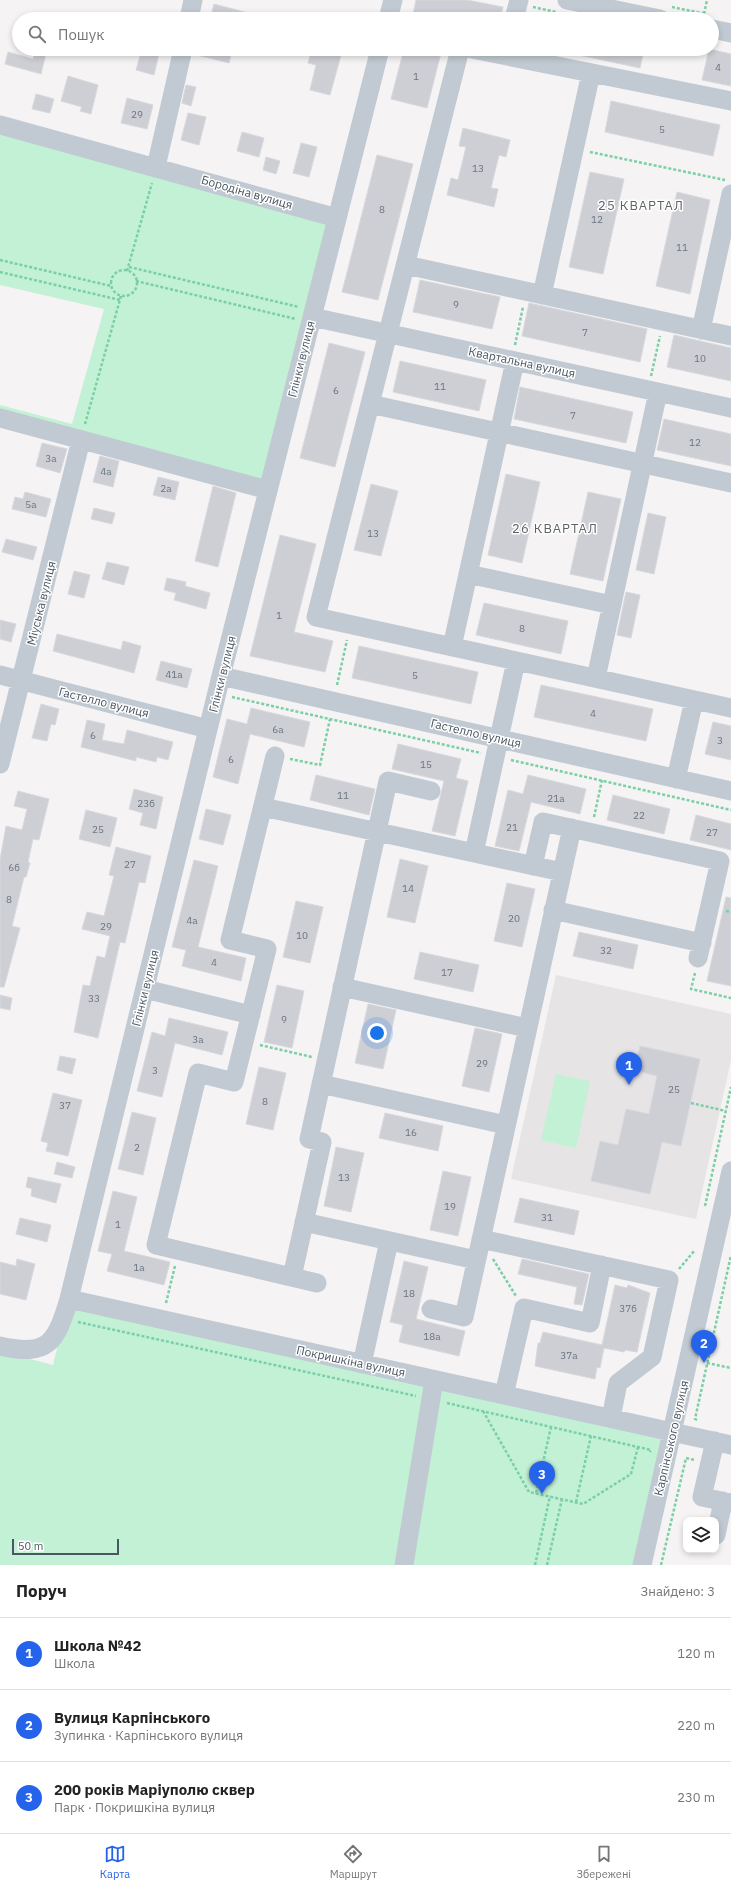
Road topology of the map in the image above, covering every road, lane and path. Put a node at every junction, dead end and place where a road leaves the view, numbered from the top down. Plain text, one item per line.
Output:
1 (193, 0) edge
2 (393, 0) edge
3 (707, 0) edge
4 (565, 6) edge
5 (631, 6) edge
6 (517, 8) edge
7 (190, 12) edge
8 (390, 12) edge
9 (658, 12) edge
10 (708, 12) edge
11 (719, 25) edge
12 (731, 33) edge
13 (180, 56) edge
14 (378, 56) edge
15 (458, 56) edge
16 (523, 56) edge
17 (591, 73) junction
18 (731, 101) edge
19 (0, 125) edge
20 (574, 149) junction
21 (156, 167) junction
22 (731, 181) edge
23 (731, 194) edge
24 (337, 218) junction
25 (0, 260) edge
26 (406, 265) junction
27 (129, 267) junction
28 (127, 271) junction
29 (0, 272) edge
30 (136, 281) junction
31 (111, 286) junction
32 (534, 293) junction
33 (121, 296) junction
34 (120, 300) junction
35 (312, 316) junction
36 (663, 322) junction
37 (701, 330) junction
38 (388, 333) junction
39 (731, 336) edge
40 (514, 354) junction
41 (655, 385) junction
42 (370, 404) junction
43 (731, 408) edge
44 (0, 418) edge
45 (499, 432) junction
46 (81, 440) junction
47 (643, 464) junction
48 (731, 483) edge
49 (268, 490) junction
50 (468, 574) junction
51 (612, 605) junction
52 (350, 624) junction
53 (452, 646) junction
54 (516, 660) junction
55 (0, 675) edge
56 (221, 676) junction
57 (596, 678) junction
58 (22, 681) junction
59 (337, 685) dead end
60 (694, 700) junction
61 (731, 708) edge
62 (330, 719) dead end
63 (208, 729) junction
64 (499, 738) junction
65 (275, 756) joint
66 (0, 764) edge
67 (676, 779) junction
68 (602, 780) dead end
69 (431, 791) dead end
70 (731, 791) edge
71 (263, 807) junction
72 (572, 828) junction
73 (377, 832) junction
74 (591, 832) junction
75 (474, 853) junction
76 (533, 866) junction
77 (562, 872) junction
78 (554, 910) junction
79 (342, 987) junction
80 (145, 989) junction
81 (691, 989) dead end
82 (731, 998) edge
83 (251, 1015) junction
84 (527, 1028) junction
85 (244, 1042) junction
86 (326, 1060) junction
87 (321, 1084) junction
88 (690, 1103) dead end
89 (726, 1110) dead end
90 (506, 1125) junction
91 (731, 1171) edge
92 (728, 1203) edge
93 (304, 1222) junction
94 (481, 1238) junction
95 (389, 1241) junction
96 (179, 1250) junction
97 (695, 1250) dead end
98 (731, 1255) edge
99 (476, 1260) junction
100 (602, 1265) junction
101 (292, 1277) junction
102 (670, 1280) junction
103 (317, 1283) dead end
104 (166, 1303) dead end
105 (67, 1308) junction
106 (524, 1308) junction
107 (430, 1309) dead end
108 (0, 1346) edge
109 (707, 1363) junction
110 (362, 1364) junction
111 (731, 1368) edge
112 (434, 1380) junction
113 (504, 1395) junction
114 (431, 1399) junction
115 (483, 1411) junction
116 (611, 1418) junction
117 (695, 1419) dead end
118 (551, 1427) junction
119 (673, 1432) junction
120 (591, 1436) junction
121 (723, 1443) edge
122 (638, 1447) junction
123 (651, 1450) dead end
124 (686, 1458) dead end
125 (536, 1493) junction
126 (550, 1496) junction
127 (562, 1499) junction
128 (576, 1502) junction
129 (727, 1502) edge
130 (719, 1526) edge
131 (404, 1565) edge
132 (535, 1565) edge
133 (547, 1565) edge
134 (642, 1565) edge
135 (661, 1565) edge

1 - 7 street
2 - 8 street
3 - 10 path
4 - 5 street
4 - 6 path
5 - 9 street
11 - 12 street
13 - 21 street
14 - 24 street, Глінки вулиця
15 - 26 street
16 - 17 street
17 - 18 street
17 - 20 street
19 - 21 street, Бородіна вулиця
20 - 22 path
20 - 32 street
21 - 24 street, Бородіна вулиця
21 - 27 path
23 - 37 street
24 - 35 street, Глінки вулиця
25 - 31 path
26 - 32 street
26 - 38 street
27 - 28 path
27 - 35 path
28 - 30 path
28 - 31 path
29 - 34 path
30 - 33 path
30 - 35 path
31 - 33 path
32 - 36 street
32 - 40 path
33 - 34 path
34 - 46 path
35 - 38 street, Квартальна вулиця
35 - 49 street, Глінки вулиця
36 - 37 street
36 - 41 path
37 - 39 street
38 - 40 street, Квартальна вулиця
38 - 42 street
40 - 41 street, Квартальна вулиця
40 - 45 street
41 - 43 street, Квартальна вулиця
41 - 47 street
42 - 45 street
42 - 52 street
44 - 46 street
45 - 47 street
45 - 50 street
46 - 49 street
46 - 58 street, Міуська вулиця
47 - 48 street
47 - 51 street
49 - 56 street, Глінки вулиця
50 - 51 street
50 - 53 street
51 - 57 street
52 - 53 street
52 - 59 path
53 - 54 street
54 - 57 street
54 - 64 street
55 - 58 street, Гастелло вулиця
56 - 63 street, Глінки вулиця
56 - 64 street, Гастелло вулиця
57 - 60 street
58 - 63 street, Гастелло вулиця
58 - 66 street, Міуська вулиця
60 - 61 street
60 - 67 street
62 - 65 path
63 - 80 street, Глінки вулиця
64 - 67 street, Гастелло вулиця
64 - 75 street
65 - 71 street
67 - 70 street, Гастелло вулиця
68 - 74 path
69 - 73 street
71 - 73 street
71 - 83 street
72 - 74 street
72 - 76 street
72 - 77 street
73 - 75 street
73 - 79 street
74 - 78 street
75 - 76 street
76 - 77 street
77 - 78 street
78 - 84 street
79 - 84 street
79 - 86 street
80 - 83 street
80 - 105 street, Глінки вулиця
81 - 82 path
83 - 85 street
84 - 90 street
85 - 86 path
85 - 96 street
86 - 87 street
87 - 90 street
87 - 93 street
88 - 89 path
90 - 94 street
91 - 92 street, Карпінського вулиця
92 - 119 street, Карпінського вулиця
93 - 95 street
93 - 101 street
94 - 99 street
94 - 100 street
94 - 106 path
95 - 99 street
95 - 110 street
96 - 101 street
96 - 104 path
97 - 102 path
98 - 109 path
99 - 107 street
100 - 102 street
100 - 106 street
101 - 103 street
102 - 116 street
105 - 108 street
105 - 110 street, Покришкіна вулиця
105 - 114 path
106 - 113 street
109 - 111 path
109 - 117 path
110 - 112 street, Покришкіна вулиця
112 - 113 street, Покришкіна вулиця
112 - 114 street
113 - 116 street, Покришкіна вулиця
114 - 115 path
114 - 131 street
115 - 118 path
115 - 125 path
116 - 119 street, Покришкіна вулиця
118 - 120 path
118 - 125 path
119 - 121 street, Покришкіна вулиця
119 - 134 street, Карпінського вулиця
120 - 122 path
120 - 128 path
121 - 129 street
122 - 123 path
122 - 128 path
124 - 135 path
125 - 126 path
126 - 127 path
126 - 132 path
127 - 128 path
127 - 133 path
129 - 130 street

